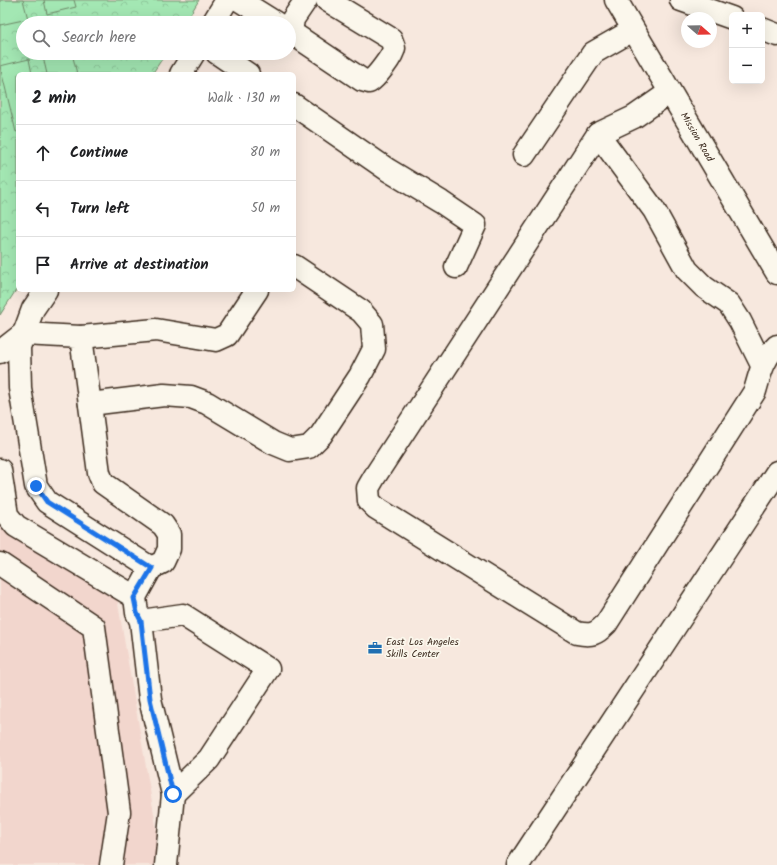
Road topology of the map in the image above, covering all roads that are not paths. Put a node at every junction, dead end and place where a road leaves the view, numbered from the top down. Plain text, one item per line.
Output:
1 (227, 0) edge
2 (239, 0) edge
3 (306, 0) edge
4 (327, 0) edge
5 (617, 0) edge
6 (681, 0) edge
7 (724, 10) edge
8 (217, 16) edge
9 (264, 16) edge
10 (295, 16) edge
11 (633, 30) junction
12 (765, 30) edge
13 (777, 35) edge
14 (296, 36) edge
15 (190, 60) edge
16 (227, 60) edge
17 (182, 72) edge
18 (245, 72) edge
19 (670, 92) junction
20 (296, 106) edge
21 (598, 134) junction
22 (524, 155) dead end
23 (296, 267) edge
24 (456, 267) dead end
25 (777, 273) edge
26 (45, 292) edge
27 (256, 292) edge
28 (23, 334) junction
29 (81, 337) junction
30 (777, 346) edge
31 (0, 352) edge
32 (762, 365) junction
33 (90, 404) junction
34 (0, 470) edge
35 (777, 472) edge
36 (0, 564) edge
37 (152, 568) junction
38 (134, 598) junction
39 (141, 621) junction
40 (173, 794) junction
41 (111, 865) edge
42 (166, 865) edge
43 (518, 865) edge

1 - 8 main road
2 - 9 main road
3 - 10 main road
4 - 14 main road
5 - 11 main road, Mission Road
6 - 7 main road
11 - 19 main road, Mission Road
11 - 22 main road
12 - 13 main road
15 - 17 main road
16 - 18 main road
19 - 21 main road
19 - 25 main road, Mission Road
20 - 24 main road
21 - 32 main road
21 - 32 main road
23 - 33 main road
26 - 28 main road
27 - 29 main road
28 - 29 main road
28 - 31 main road
28 - 37 main road
29 - 33 main road
30 - 32 main road
33 - 37 main road
34 - 38 main road
35 - 43 main road
36 - 41 main road
37 - 38 main road
38 - 39 main road
39 - 40 main road
39 - 40 main road
40 - 42 main road

